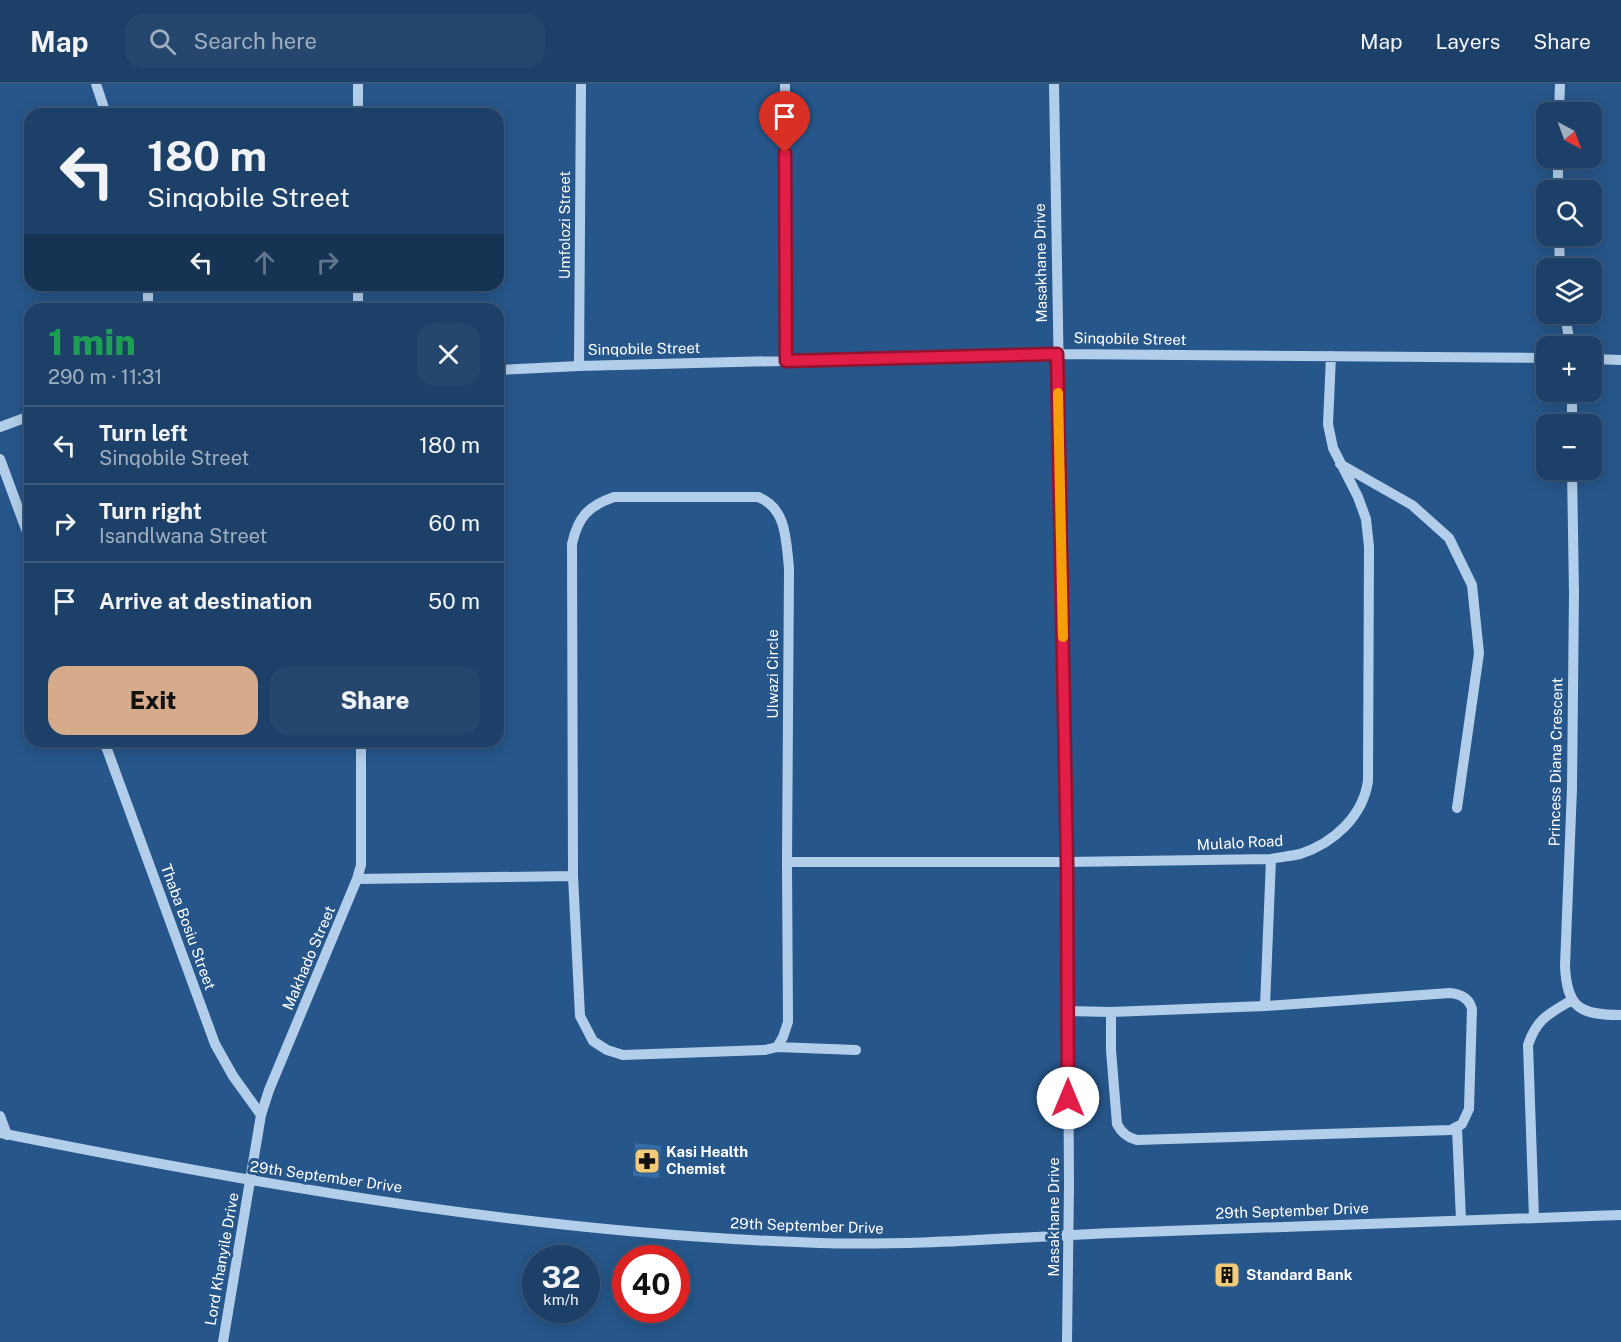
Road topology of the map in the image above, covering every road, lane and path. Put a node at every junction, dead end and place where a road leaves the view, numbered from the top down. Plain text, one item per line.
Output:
1 (96, 84) edge
2 (358, 84) edge
3 (581, 84) edge
4 (785, 84) edge
5 (1054, 84) edge
6 (1560, 84) edge
7 (1559, 102) edge
8 (104, 108) edge
9 (358, 108) edge
10 (1057, 354) junction
11 (1331, 356) junction
12 (1536, 358) edge
13 (1602, 359) edge
14 (1621, 360) edge
15 (786, 361) junction
16 (579, 366) junction
17 (504, 370) edge
18 (24, 418) edge
19 (0, 427) edge
20 (0, 459) edge
21 (1340, 464) junction
22 (1572, 480) edge
23 (24, 524) edge
24 (106, 747) edge
25 (361, 747) edge
26 (1457, 808) dead end
27 (1271, 859) junction
28 (787, 862) junction
29 (1067, 862) junction
30 (573, 876) junction
31 (357, 879) junction
32 (1572, 1000) junction
33 (1265, 1006) junction
34 (1068, 1011) junction
35 (1111, 1012) junction
36 (1621, 1015) edge
37 (777, 1047) junction
38 (856, 1050) dead end
39 (261, 1115) junction
40 (0, 1116) edge
41 (1457, 1128) junction
42 (4, 1134) edge
43 (251, 1181) junction
44 (1621, 1215) edge
45 (1534, 1218) junction
46 (1461, 1220) junction
47 (1068, 1235) junction
48 (223, 1342) edge
49 (1067, 1342) edge

1 - 8 street
2 - 9 street
3 - 16 street, Umfolozi Street
4 - 15 street
5 - 10 street, Masakhane Drive
6 - 7 street
10 - 11 street, Sinqobile Street
10 - 15 street, Sinqobile Street
10 - 29 street, Masakhane Drive
11 - 12 street, Sinqobile Street
11 - 21 street, Mulalo Road
13 - 14 street
15 - 16 street, Sinqobile Street
16 - 17 street, Sinqobile Street
18 - 19 street
20 - 23 street
21 - 26 street
21 - 27 street, Mulalo Road
22 - 32 street, Princess Diana Crescent
24 - 39 street, Thaba Bosiu Street
25 - 31 street, Makhado Street
27 - 29 street, Mulalo Road
27 - 33 street
28 - 29 street, Mulalo Road
28 - 30 street, Ulwazi Circle
28 - 37 street, Ulwazi Circle
29 - 34 street, Masakhane Drive
30 - 31 street
30 - 37 street, Ulwazi Circle
31 - 39 street, Makhado Street
32 - 36 street
32 - 45 street
33 - 35 street
33 - 41 street
34 - 35 street
34 - 47 street, Masakhane Drive
35 - 41 street
37 - 38 street
39 - 43 street, Makhado Street
40 - 42 street
41 - 46 street
42 - 43 street, 29th September Drive
43 - 47 street, 29th September Drive
43 - 48 street, Lord Khanyile Drive
44 - 45 street, 29th September Drive
45 - 46 street, 29th September Drive
46 - 47 street, 29th September Drive
47 - 49 street, Masakhane Drive

